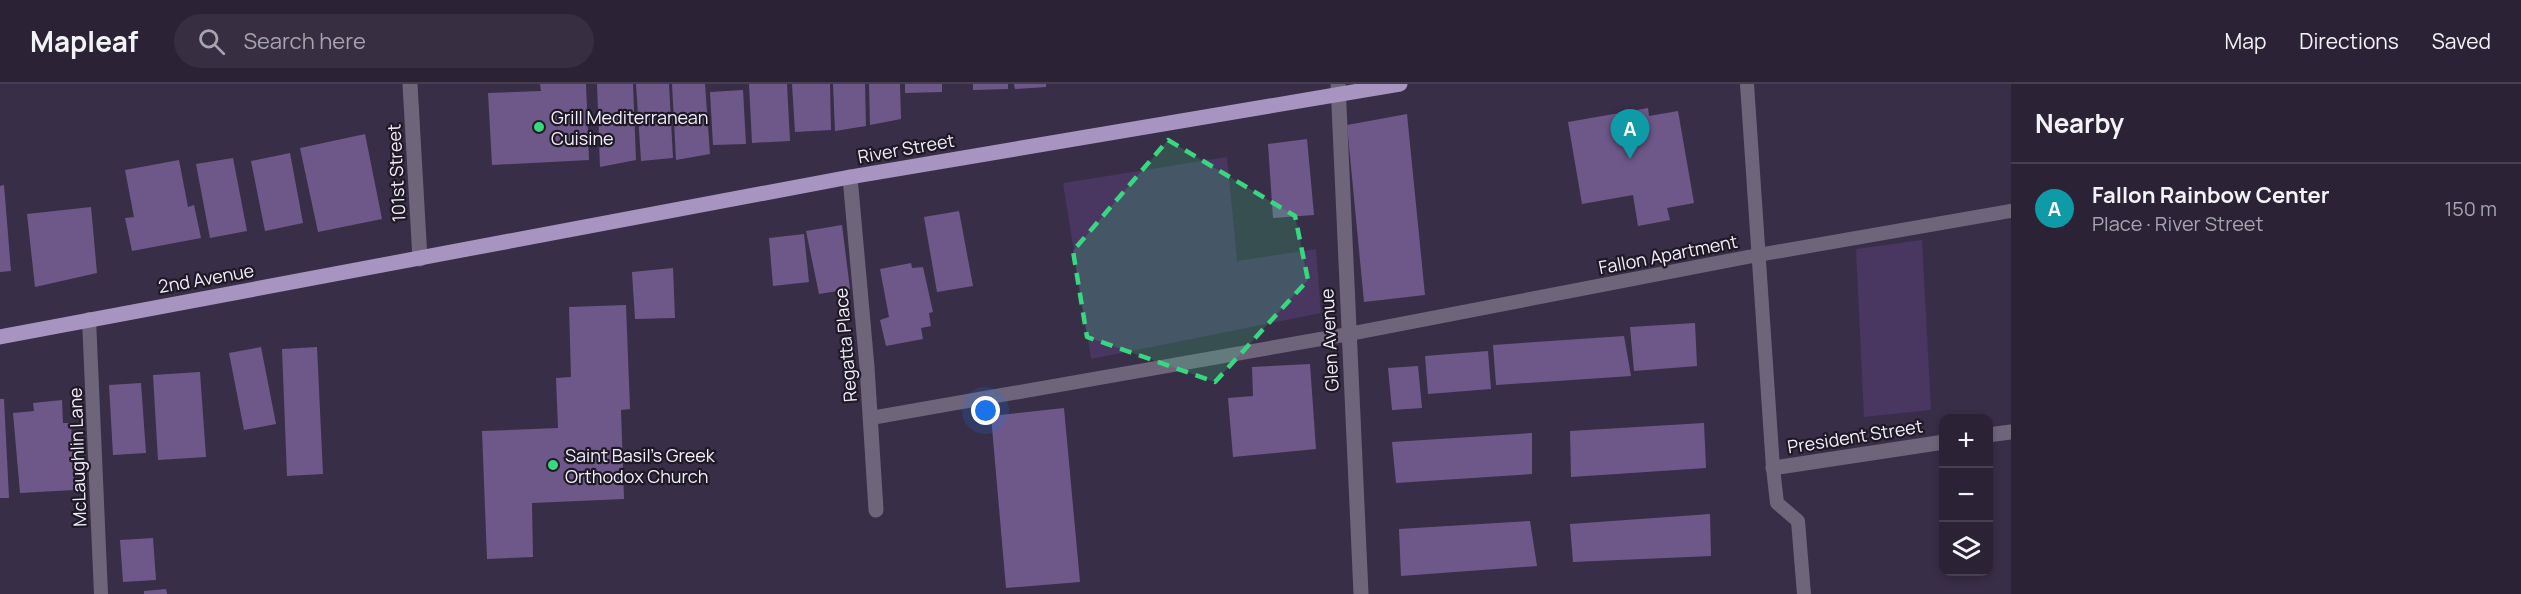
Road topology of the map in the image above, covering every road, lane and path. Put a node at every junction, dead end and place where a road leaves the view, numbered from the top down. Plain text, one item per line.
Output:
1 (410, 84) edge
2 (1400, 84) edge
3 (1747, 84) edge
4 (1338, 90) edge
5 (850, 177) junction
6 (2011, 211) edge
7 (1758, 255) junction
8 (420, 259) junction
9 (89, 319) junction
10 (1349, 334) junction
11 (0, 337) edge
12 (871, 418) junction
13 (2011, 432) edge
14 (1993, 434) edge
15 (1939, 443) edge
16 (1773, 468) junction
17 (876, 510) dead end
18 (101, 594) edge
19 (1361, 594) edge
20 (1804, 594) edge

1 - 8 street, 101st Street
2 - 4 main road, River Street
3 - 7 lane
4 - 5 main road, River Street
4 - 10 street, Glen Avenue
5 - 8 main road, River Street
5 - 12 street, Regatta Place
6 - 7 lane
7 - 10 lane, Fallon Apartment
7 - 16 lane, Fallon Apartment
8 - 9 main road, 2nd Avenue
9 - 11 main road, 2nd Avenue
9 - 18 lane, McLaughlin Lane
10 - 12 lane, Fallon Apartment
10 - 19 street, Glen Avenue
12 - 17 street, Regatta Place
13 - 14 street
15 - 16 street, President Street
16 - 20 lane, Fallon Apartment

